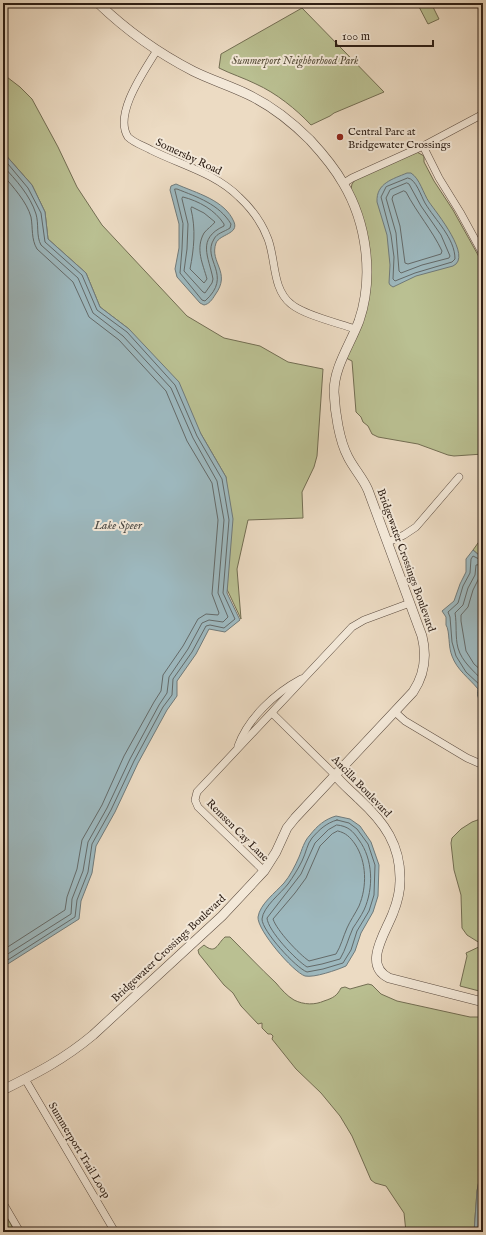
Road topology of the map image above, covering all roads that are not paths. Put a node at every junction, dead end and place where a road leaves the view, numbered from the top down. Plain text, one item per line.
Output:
1 (98, 3) edge
2 (157, 50) junction
3 (483, 114) edge
4 (423, 146) junction
5 (344, 183) junction
6 (483, 254) edge
7 (356, 329) junction
8 (459, 476) dead end
9 (388, 542) junction
10 (410, 603) junction
11 (304, 678) junction
12 (395, 712) junction
13 (272, 714) junction
14 (238, 748) junction
15 (483, 766) edge
16 (336, 775) junction
17 (264, 871) junction
18 (483, 1002) edge
19 (25, 1079) junction
20 (3, 1090) edge
21 (3, 1203) edge
22 (20, 1232) edge
23 (115, 1232) edge

1 - 2 street, Bridgewater Crossings Boulevard
2 - 5 street, Bridgewater Crossings Boulevard
2 - 7 street, Somersby Road
3 - 4 street
4 - 5 street
4 - 6 street
5 - 7 street, Bridgewater Crossings Boulevard
7 - 9 street, Bridgewater Crossings Boulevard
8 - 9 street
9 - 10 street, Bridgewater Crossings Boulevard
10 - 11 street, Remsen Cay Lane
10 - 12 street, Bridgewater Crossings Boulevard
11 - 13 street, Remsen Cay Lane
11 - 14 street, Remsen Cay Lane
12 - 15 street
12 - 16 street, Bridgewater Crossings Boulevard
13 - 14 street, Remsen Cay Lane
13 - 16 street, Ancilla Boulevard
14 - 17 street, Remsen Cay Lane
16 - 17 street, Bridgewater Crossings Boulevard
16 - 18 street, Ancilla Boulevard
17 - 19 street, Bridgewater Crossings Boulevard
19 - 20 street, Bridgewater Crossings Boulevard
19 - 23 street, Summerport Trail Loop
21 - 22 street

